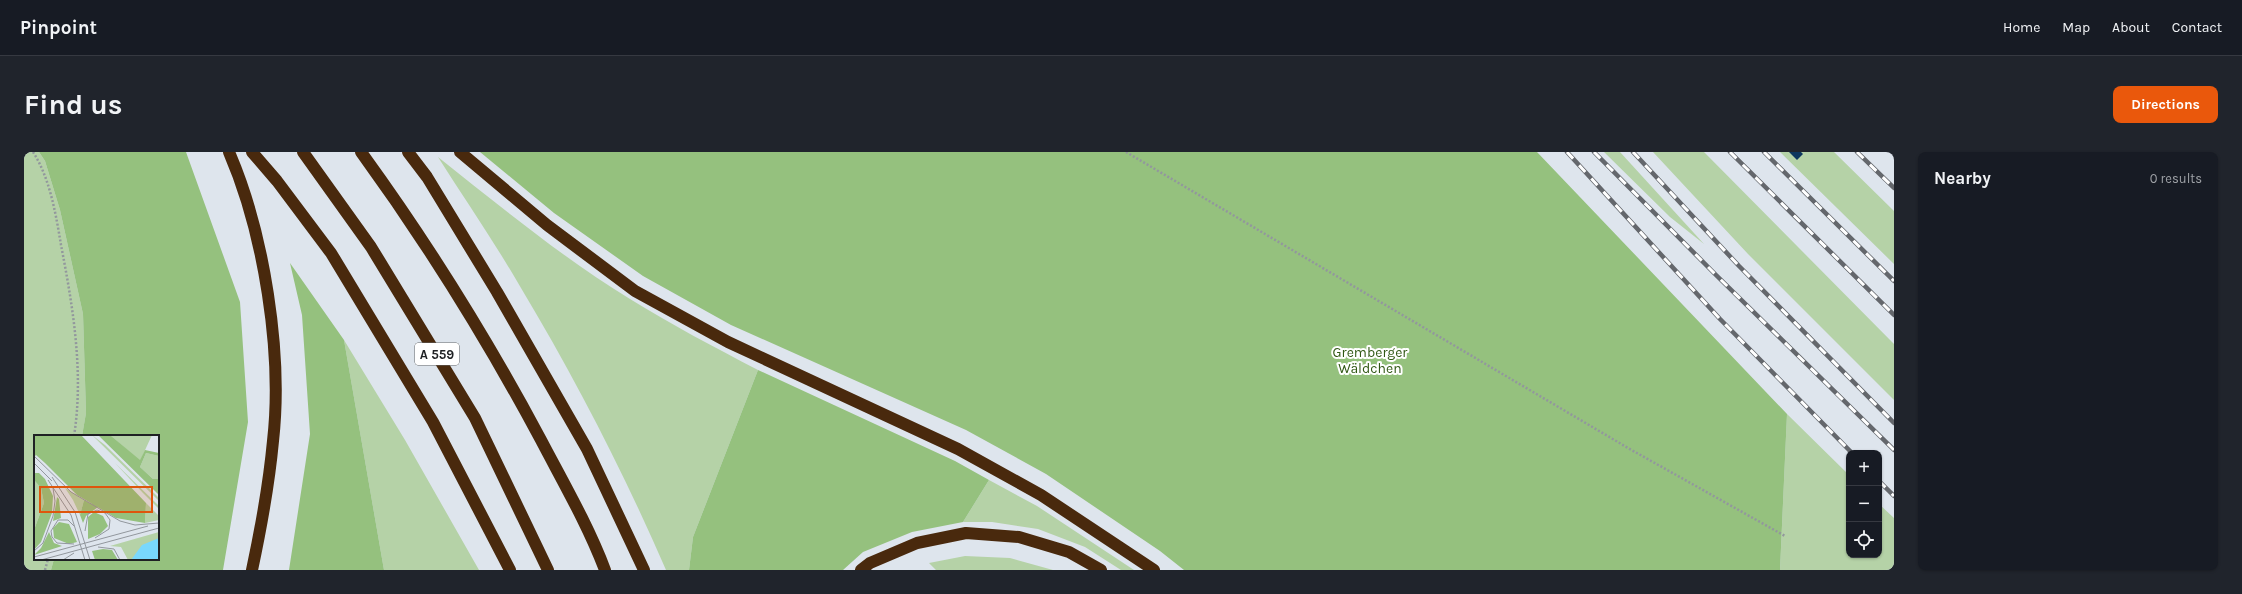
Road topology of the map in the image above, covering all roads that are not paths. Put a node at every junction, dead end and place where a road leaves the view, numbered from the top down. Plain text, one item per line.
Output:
1 (229, 152) edge
2 (252, 152) edge
3 (303, 152) edge
4 (361, 152) edge
5 (408, 152) edge
6 (460, 152) edge
7 (252, 570) edge
8 (510, 570) edge
9 (548, 570) edge
10 (605, 570) edge
11 (644, 570) edge
12 (861, 570) edge
13 (1101, 570) edge
14 (1154, 570) edge

1 - 7 highway
2 - 8 highway
3 - 9 highway, A 559
4 - 10 highway
5 - 11 highway
6 - 14 highway
12 - 13 highway

